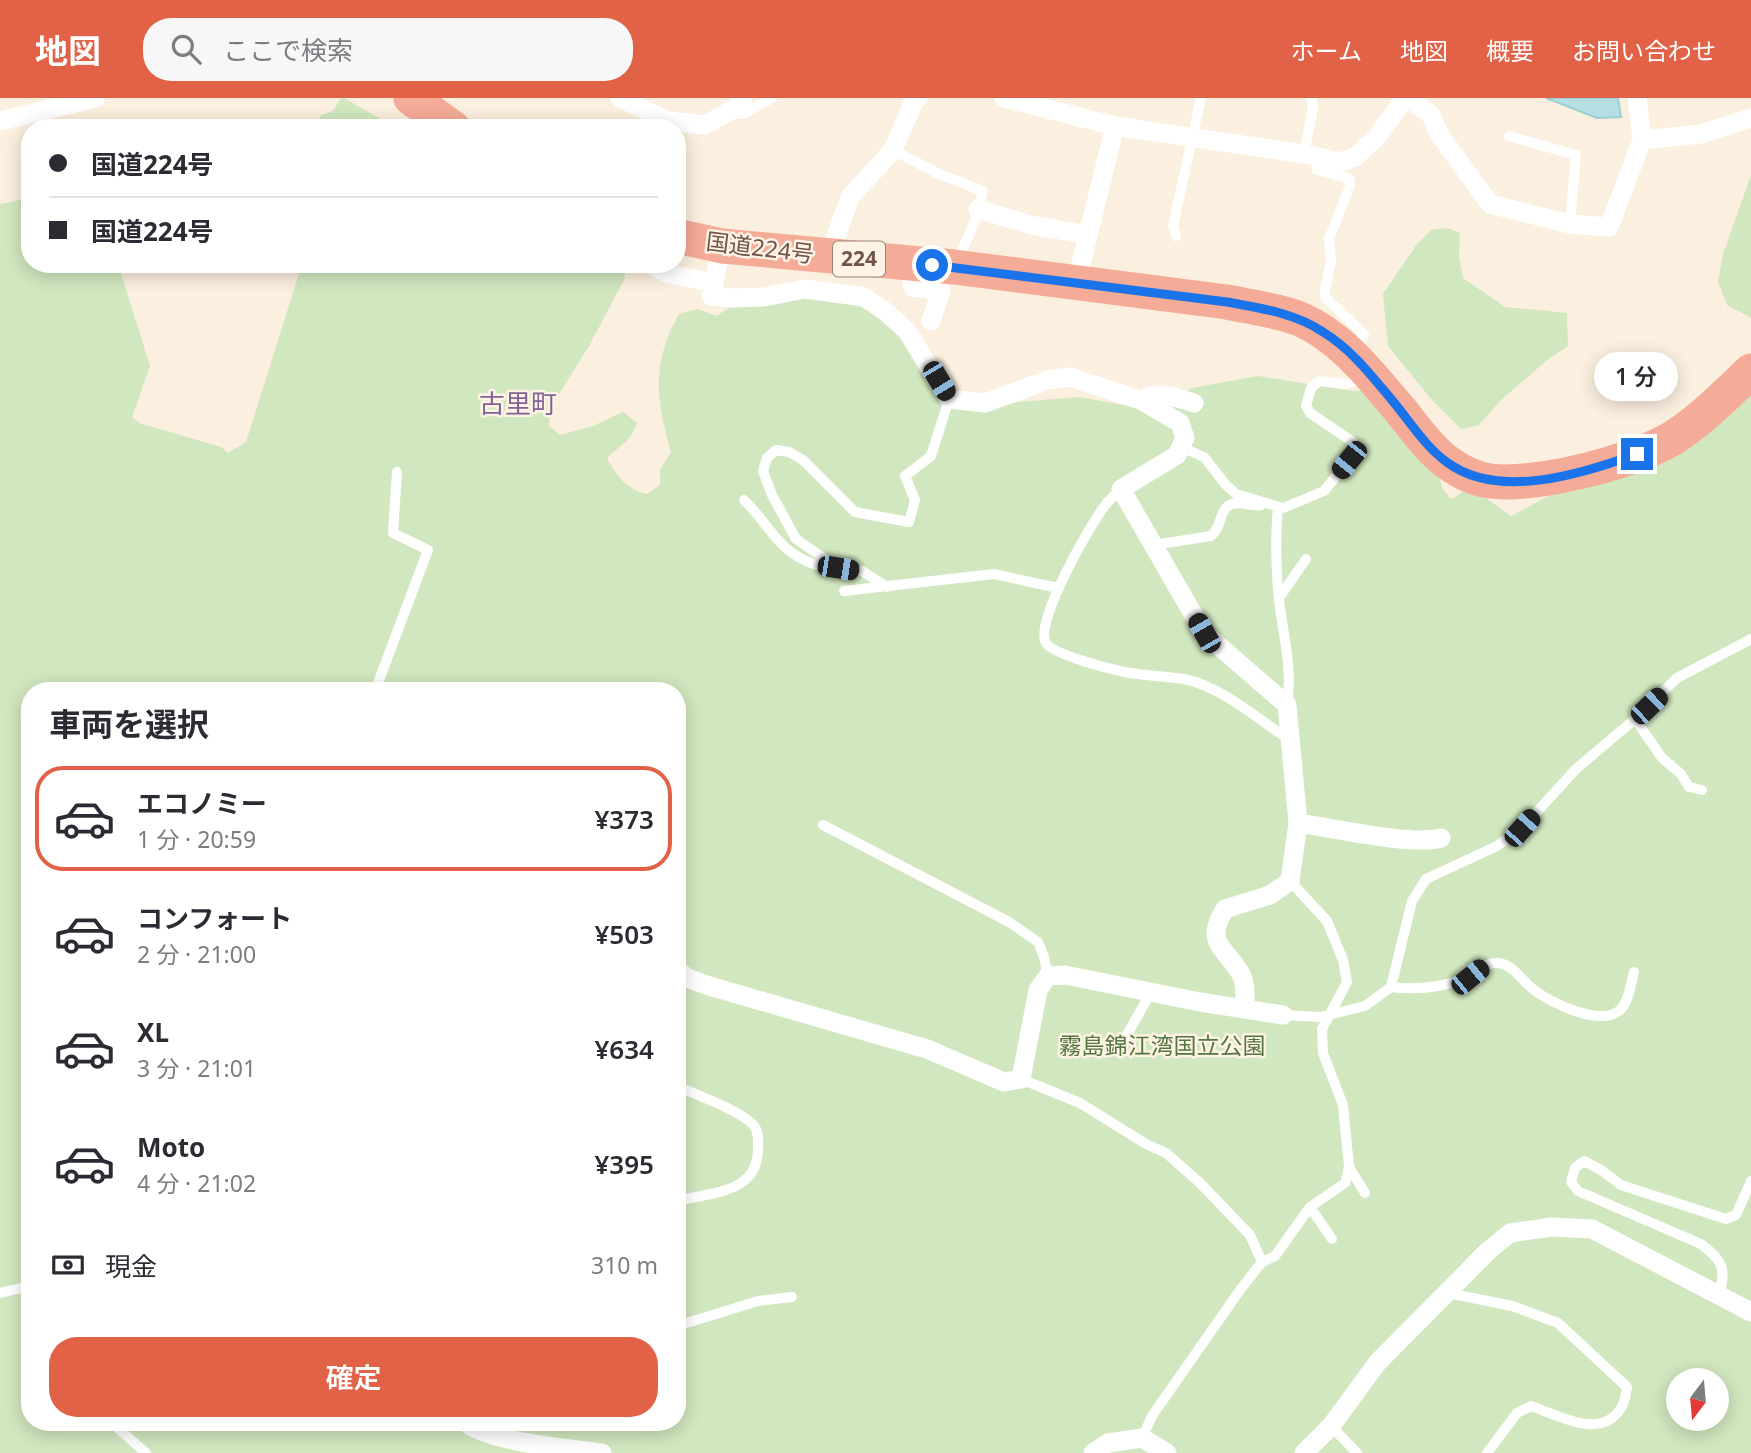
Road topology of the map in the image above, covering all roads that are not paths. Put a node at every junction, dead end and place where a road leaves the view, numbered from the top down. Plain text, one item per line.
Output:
1 (95, 98) edge
2 (411, 98) edge
3 (620, 98) edge
4 (743, 98) edge
5 (772, 98) edge
6 (1004, 98) edge
7 (1201, 98) edge
8 (1311, 98) edge
9 (1406, 98) edge
10 (1637, 98) edge
11 (914, 99) edge
12 (1039, 102) edge
13 (727, 113) junction
14 (1751, 118) edge
15 (440, 119) edge
16 (664, 119) edge
17 (0, 121) edge
18 (686, 123) edge
19 (1115, 126) junction
20 (1509, 136) dead end
21 (1192, 137) junction
22 (1642, 140) junction
23 (893, 150) junction
24 (1310, 156) junction
25 (978, 209) junction
26 (1570, 224) junction
27 (1088, 235) junction
28 (1176, 236) dead end
29 (686, 238) edge
30 (722, 246) junction
31 (829, 257) junction
32 (909, 262) junction
33 (954, 267) junction
34 (666, 273) edge
35 (714, 283) junction
36 (1076, 284) junction
37 (930, 321) dead end
38 (1363, 366) junction
39 (1751, 372) edge
40 (950, 399) junction
41 (1146, 403) junction
42 (1194, 403) dead end
43 (1181, 447) junction
44 (397, 472) dead end
45 (1121, 489) junction
46 (744, 500) dead end
47 (1273, 505) junction
48 (1154, 545) junction
49 (823, 559) junction
50 (1306, 559) dead end
51 (887, 587) junction
52 (1058, 588) junction
53 (845, 591) dead end
54 (1279, 599) junction
55 (1751, 639) edge
56 (378, 682) edge
57 (1287, 705) junction
58 (1635, 719) junction
59 (1291, 741) junction
60 (1702, 790) dead end
61 (1298, 823) junction
62 (823, 825) dead end
63 (1441, 838) dead end
64 (1290, 881) junction
65 (1634, 972) dead end
66 (1048, 976) junction
67 (686, 977) edge
68 (1391, 987) junction
69 (1151, 992) junction
70 (1245, 1009) junction
71 (1329, 1014) junction
72 (1283, 1015) joint
73 (1119, 1049) dead end
74 (1021, 1079) junction
75 (686, 1090) edge
76 (1349, 1167) junction
77 (1751, 1181) edge
78 (1365, 1192) dead end
79 (686, 1198) edge
80 (1310, 1207) junction
81 (1332, 1239) dead end
82 (1262, 1262) junction
83 (21, 1288) edge
84 (0, 1293) edge
85 (1447, 1293) junction
86 (1719, 1296) junction
87 (792, 1297) dead end
88 (1751, 1312) edge
89 (686, 1323) edge
90 (1331, 1426) junction
91 (121, 1431) edge
92 (482, 1431) edge
93 (1142, 1438) junction
94 (1164, 1452) edge
95 (146, 1453) edge
96 (602, 1453) edge
97 (1093, 1453) edge
98 (1304, 1453) edge
99 (1357, 1453) edge
100 (1487, 1453) edge

1 - 17 street
2 - 15 highway
3 - 16 street
4 - 13 street
5 - 13 lane
6 - 12 street
7 - 21 lane
8 - 24 lane
9 - 24 street
9 - 26 street
10 - 22 street
11 - 23 street
12 - 19 street
13 - 18 street
14 - 22 street
19 - 21 street
19 - 27 street
20 - 26 lane
21 - 24 street
21 - 28 lane
22 - 26 street
23 - 25 lane
23 - 31 street
24 - 38 lane
25 - 27 street
25 - 33 lane
27 - 36 street
29 - 30 highway, 国道224号 / 224
30 - 31 highway, 国道224号 / 224
30 - 35 street
31 - 32 highway, 国道224号 / 224
32 - 33 highway, 国道224号 / 224
32 - 37 street
33 - 36 highway, 国道224号 / 224
34 - 35 street
35 - 40 street
36 - 38 highway, 国道224号 / 224
38 - 39 highway, 国道224号 / 224
38 - 47 lane
40 - 41 street
40 - 49 lane
41 - 42 street
41 - 43 street
43 - 45 street
43 - 47 lane
44 - 56 lane
45 - 48 street
45 - 52 lane
46 - 49 lane
47 - 48 lane
47 - 54 lane
48 - 57 street
49 - 51 lane
50 - 54 lane
51 - 52 lane
51 - 53 lane
52 - 59 lane
54 - 57 lane
55 - 58 lane
57 - 59 street
58 - 60 lane
58 - 68 lane
59 - 61 street
61 - 63 street
61 - 64 street
62 - 66 lane
64 - 70 street
64 - 71 lane
65 - 68 lane
66 - 69 street
66 - 74 street
67 - 74 street
68 - 71 lane
69 - 70 street
69 - 73 lane
70 - 72 street
71 - 72 lane
71 - 76 lane
74 - 82 lane
75 - 79 lane
76 - 78 lane
76 - 80 lane
77 - 86 lane
80 - 81 lane
80 - 82 lane
82 - 93 lane
83 - 84 lane
85 - 86 street
85 - 90 street
85 - 100 lane
86 - 88 street
87 - 89 lane
90 - 98 street
90 - 99 lane
91 - 95 lane
92 - 96 street
93 - 94 street
93 - 97 street

